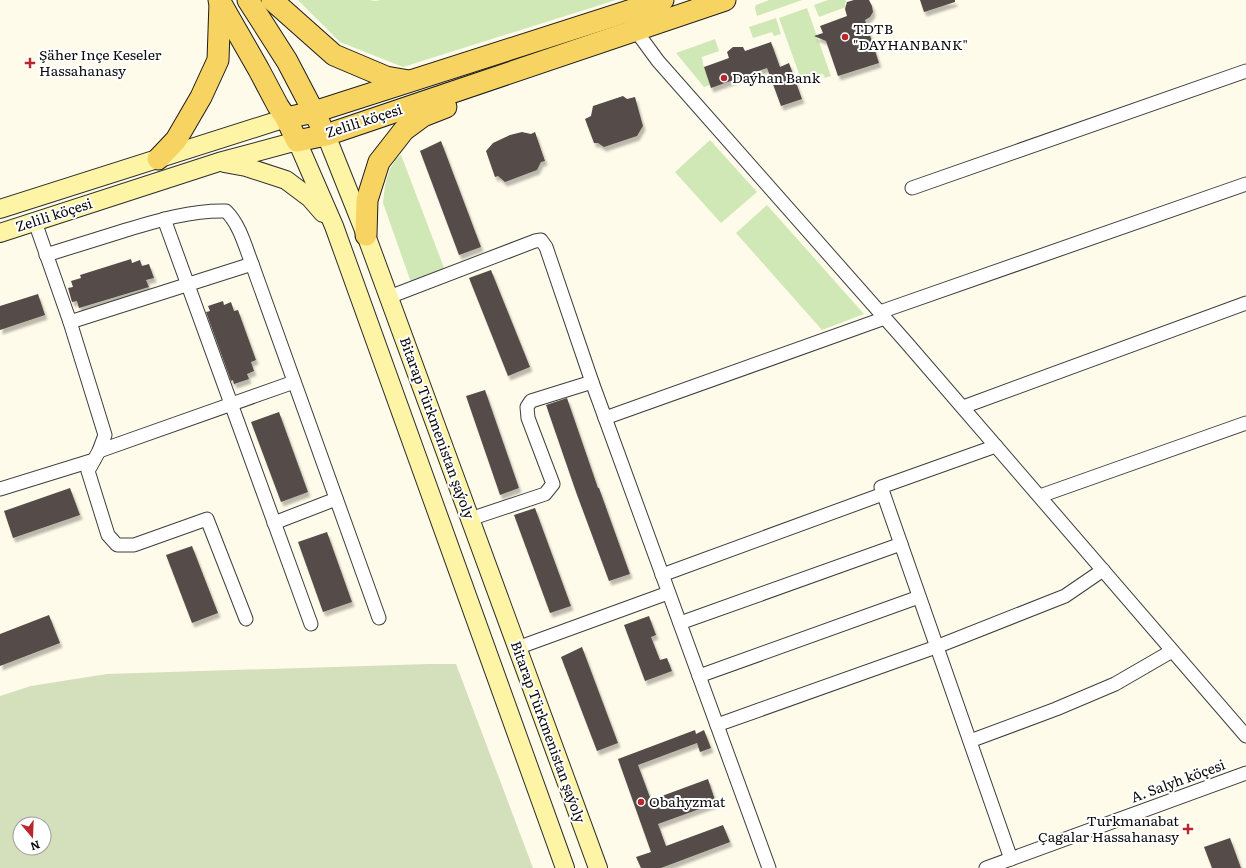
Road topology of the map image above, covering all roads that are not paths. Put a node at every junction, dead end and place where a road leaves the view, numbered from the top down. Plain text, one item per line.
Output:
1 (248, 0) edge
2 (272, 0) edge
3 (663, 0) edge
4 (725, 0) edge
5 (219, 1) edge
6 (630, 5) edge
7 (636, 31) junction
8 (1246, 71) edge
9 (494, 78) junction
10 (412, 81) junction
11 (314, 112) junction
12 (286, 118) junction
13 (326, 135) junction
14 (297, 140) junction
15 (158, 159) junction
16 (219, 162) junction
17 (1246, 184) edge
18 (912, 188) dead end
19 (0, 209) edge
20 (164, 219) junction
21 (35, 222) junction
22 (334, 226) junction
23 (0, 232) edge
24 (366, 235) junction
25 (46, 255) junction
26 (252, 264) junction
27 (188, 284) junction
28 (389, 297) junction
29 (1246, 303) edge
30 (882, 314) junction
31 (70, 322) junction
32 (294, 382) junction
33 (592, 382) junction
34 (231, 404) junction
35 (963, 407) junction
36 (605, 418) junction
37 (1246, 423) edge
38 (996, 446) junction
39 (97, 455) junction
40 (0, 488) edge
41 (883, 494) junction
42 (1040, 496) junction
43 (336, 499) junction
44 (470, 519) junction
45 (274, 523) junction
46 (900, 544) junction
47 (1103, 570) junction
48 (662, 575) junction
49 (668, 593) junction
50 (919, 598) junction
51 (379, 618) dead end
52 (246, 619) dead end
53 (680, 623) junction
54 (311, 624) dead end
55 (936, 647) junction
56 (517, 648) junction
57 (1172, 651) junction
58 (699, 676) junction
59 (717, 725) junction
60 (1246, 736) edge
61 (970, 741) junction
62 (1246, 773) edge
63 (1011, 859) junction
64 (565, 868) edge
65 (598, 868) edge
66 (769, 868) edge
67 (986, 868) edge

1 - 11 main road, Bitarap Türkmenistan şaýoly
2 - 10 main road
3 - 6 main road, Zelili köçesi
4 - 7 main road, Zelili köçesi
5 - 12 main road, Bitarap Türkmenistan şaýoly
5 - 15 main road
6 - 7 street
6 - 10 main road, Zelili köçesi
7 - 9 main road, Zelili köçesi
7 - 30 street
8 - 18 street
9 - 13 main road, Zelili köçesi
9 - 24 main road
10 - 11 main road, Zelili köçesi
11 - 12 main road, Zelili köçesi
11 - 13 main road, Bitarap Türkmenistan şaýoly
12 - 14 main road, Bitarap Türkmenistan şaýoly
12 - 15 main road, Zelili köçesi
13 - 14 main road, Zelili köçesi
13 - 24 main road, Bitarap Türkmenistan şaýoly
14 - 16 main road, Zelili köçesi
14 - 22 main road, Bitarap Türkmenistan şaýoly
15 - 19 main road, Zelili köçesi
16 - 21 main road, Zelili köçesi
16 - 22 main road
17 - 30 street
20 - 25 street
20 - 26 street
20 - 27 street
21 - 23 main road, Zelili köçesi
21 - 25 street
22 - 64 main road, Bitarap Türkmenistan şaýoly
24 - 28 main road, Bitarap Türkmenistan şaýoly
25 - 31 street
26 - 27 street
26 - 32 street
27 - 31 street
27 - 34 street
28 - 33 street
28 - 44 main road, Bitarap Türkmenistan şaýoly
29 - 35 street
30 - 35 street
30 - 36 street
31 - 39 street
32 - 34 street
32 - 43 street
33 - 36 street
33 - 44 street
34 - 39 street
34 - 45 street
35 - 38 street
36 - 48 street
37 - 42 street
38 - 41 street
38 - 42 street
39 - 40 street
39 - 52 street
41 - 46 street
41 - 48 street
42 - 47 street
43 - 45 street
43 - 51 street
44 - 56 main road, Bitarap Türkmenistan şaýoly
45 - 54 street
46 - 50 street
46 - 53 street
47 - 55 street
47 - 57 street
48 - 49 street
49 - 53 street
49 - 56 street
50 - 55 street
50 - 58 street
53 - 58 street
55 - 59 street
55 - 61 street
56 - 65 main road, Bitarap Türkmenistan şaýoly
57 - 60 street
57 - 61 street
58 - 59 street
59 - 66 street
61 - 63 street
62 - 63 street, A. Salyh köçesi
63 - 67 street, A. Salyh köçesi

